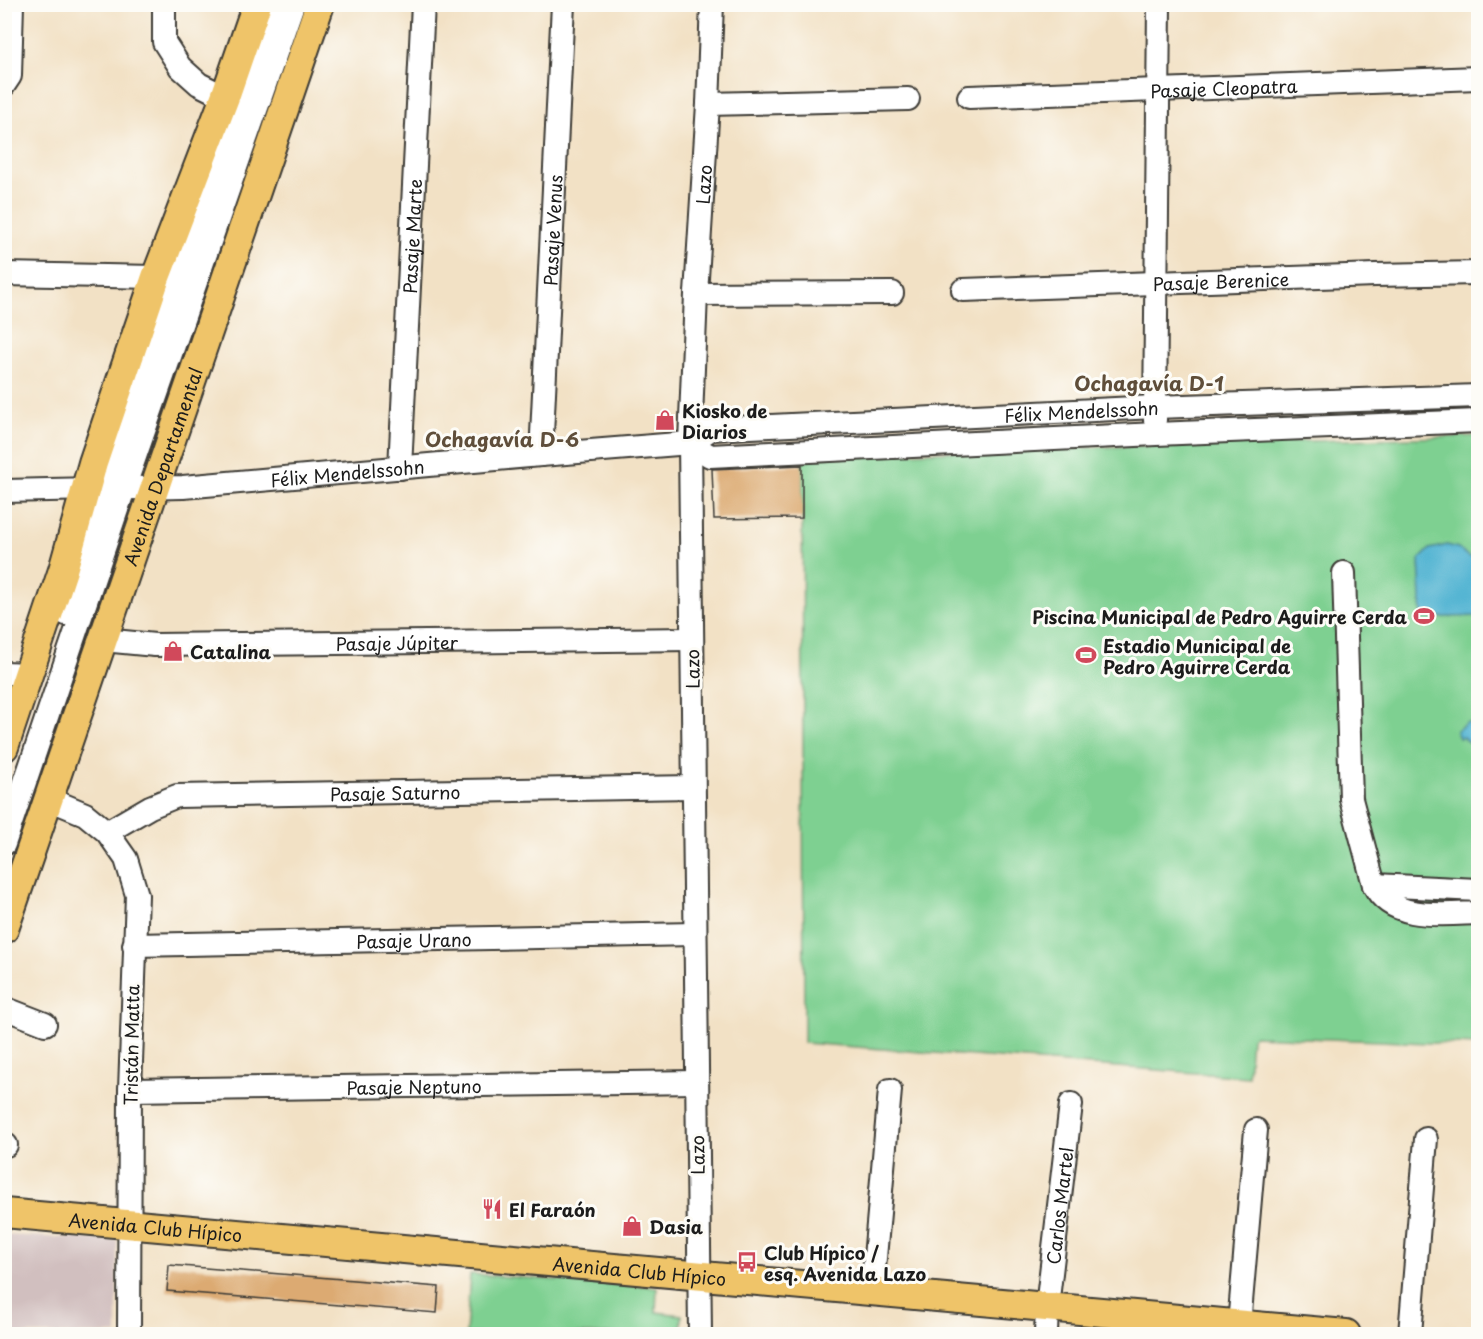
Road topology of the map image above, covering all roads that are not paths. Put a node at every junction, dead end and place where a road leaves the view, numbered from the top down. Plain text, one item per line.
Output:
1 (12, 4) edge
2 (164, 4) edge
3 (257, 4) edge
4 (273, 4) edge
5 (293, 4) edge
6 (320, 4) edge
7 (423, 4) edge
8 (563, 4) edge
9 (712, 4) edge
10 (1159, 4) edge
11 (1479, 78) edge
12 (4, 85) edge
13 (1158, 91) junction
14 (225, 97) junction
15 (969, 97) dead end
16 (908, 99) dead end
17 (708, 104) junction
18 (1479, 273) edge
19 (4, 274) edge
20 (156, 277) junction
21 (1156, 283) junction
22 (963, 290) dead end
23 (892, 293) dead end
24 (696, 294) junction
25 (1479, 396) edge
26 (1155, 407) junction
27 (1479, 421) edge
28 (1156, 434) junction
29 (690, 443) junction
30 (541, 455) junction
31 (400, 468) junction
32 (155, 488) junction
33 (106, 490) junction
34 (4, 491) edge
35 (1344, 573) dead end
36 (692, 639) junction
37 (103, 640) junction
38 (17, 673) edge
39 (4, 747) edge
40 (693, 787) junction
41 (49, 799) junction
42 (4, 802) edge
43 (107, 832) junction
44 (4, 844) edge
45 (1374, 885) junction
46 (1479, 890) edge
47 (1479, 913) edge
48 (4, 929) edge
49 (695, 934) junction
50 (134, 945) junction
51 (4, 1008) edge
52 (45, 1024) dead end
53 (697, 1082) junction
54 (130, 1089) junction
55 (890, 1090) dead end
56 (1071, 1104) dead end
57 (1256, 1130) dead end
58 (1426, 1139) dead end
59 (4, 1213) edge
60 (130, 1225) junction
61 (699, 1275) junction
62 (872, 1291) junction
63 (1046, 1321) edge
64 (1239, 1325) junction
65 (135, 1328) edge
66 (700, 1335) edge
67 (1346, 1335) edge
68 (1410, 1335) edge

1 - 12 street
2 - 14 street
3 - 14 main road
4 - 33 street
5 - 33 street
6 - 32 main road, Avenida Departamental
7 - 31 street, Pasaje Marte
8 - 30 street, Pasaje Venus
9 - 17 street, Lazo
10 - 13 street
11 - 13 street, Pasaje Cleopatra
13 - 15 street, Pasaje Cleopatra
13 - 21 street
14 - 20 main road
16 - 17 street
17 - 24 street, Lazo
18 - 21 street, Pasaje Berenice
19 - 20 street
20 - 33 main road
21 - 22 street, Pasaje Berenice
21 - 26 street
23 - 24 street
24 - 29 street, Lazo
25 - 26 street, Félix Mendelssohn
26 - 28 street
26 - 29 street, Félix Mendelssohn
27 - 28 street, Félix Mendelssohn
28 - 29 street, Félix Mendelssohn
29 - 30 street, Félix Mendelssohn
29 - 36 street, Lazo
30 - 31 street, Félix Mendelssohn
31 - 32 street, Félix Mendelssohn
32 - 33 street, Félix Mendelssohn
32 - 37 main road, Avenida Departamental
33 - 34 street, Félix Mendelssohn
33 - 38 main road
33 - 42 street
33 - 44 street
35 - 45 street
36 - 37 street, Pasaje Júpiter
36 - 40 street, Lazo
37 - 41 main road, Avenida Departamental
38 - 39 main road
40 - 43 street, Pasaje Saturno
40 - 49 street, Lazo
41 - 43 street, Tristán Matta
41 - 48 main road, Avenida Departamental
43 - 50 street, Tristán Matta
45 - 46 street
45 - 47 street
49 - 50 street, Pasaje Urano
49 - 53 street, Lazo
50 - 54 street, Tristán Matta
51 - 52 street
53 - 54 street, Pasaje Neptuno
53 - 61 street, Lazo
54 - 60 street, Tristán Matta
55 - 62 street
56 - 63 street, Carlos Martel
57 - 64 street
58 - 68 street
59 - 60 main road, Avenida Club Hípico
60 - 61 main road, Avenida Club Hípico
60 - 65 street, Tristán Matta
61 - 62 main road, Avenida Club Hípico
61 - 66 street, Lazo
62 - 63 main road, Avenida Club Hípico
63 - 64 main road, Avenida Club Hípico
64 - 67 main road, Avenida Club Hípico

